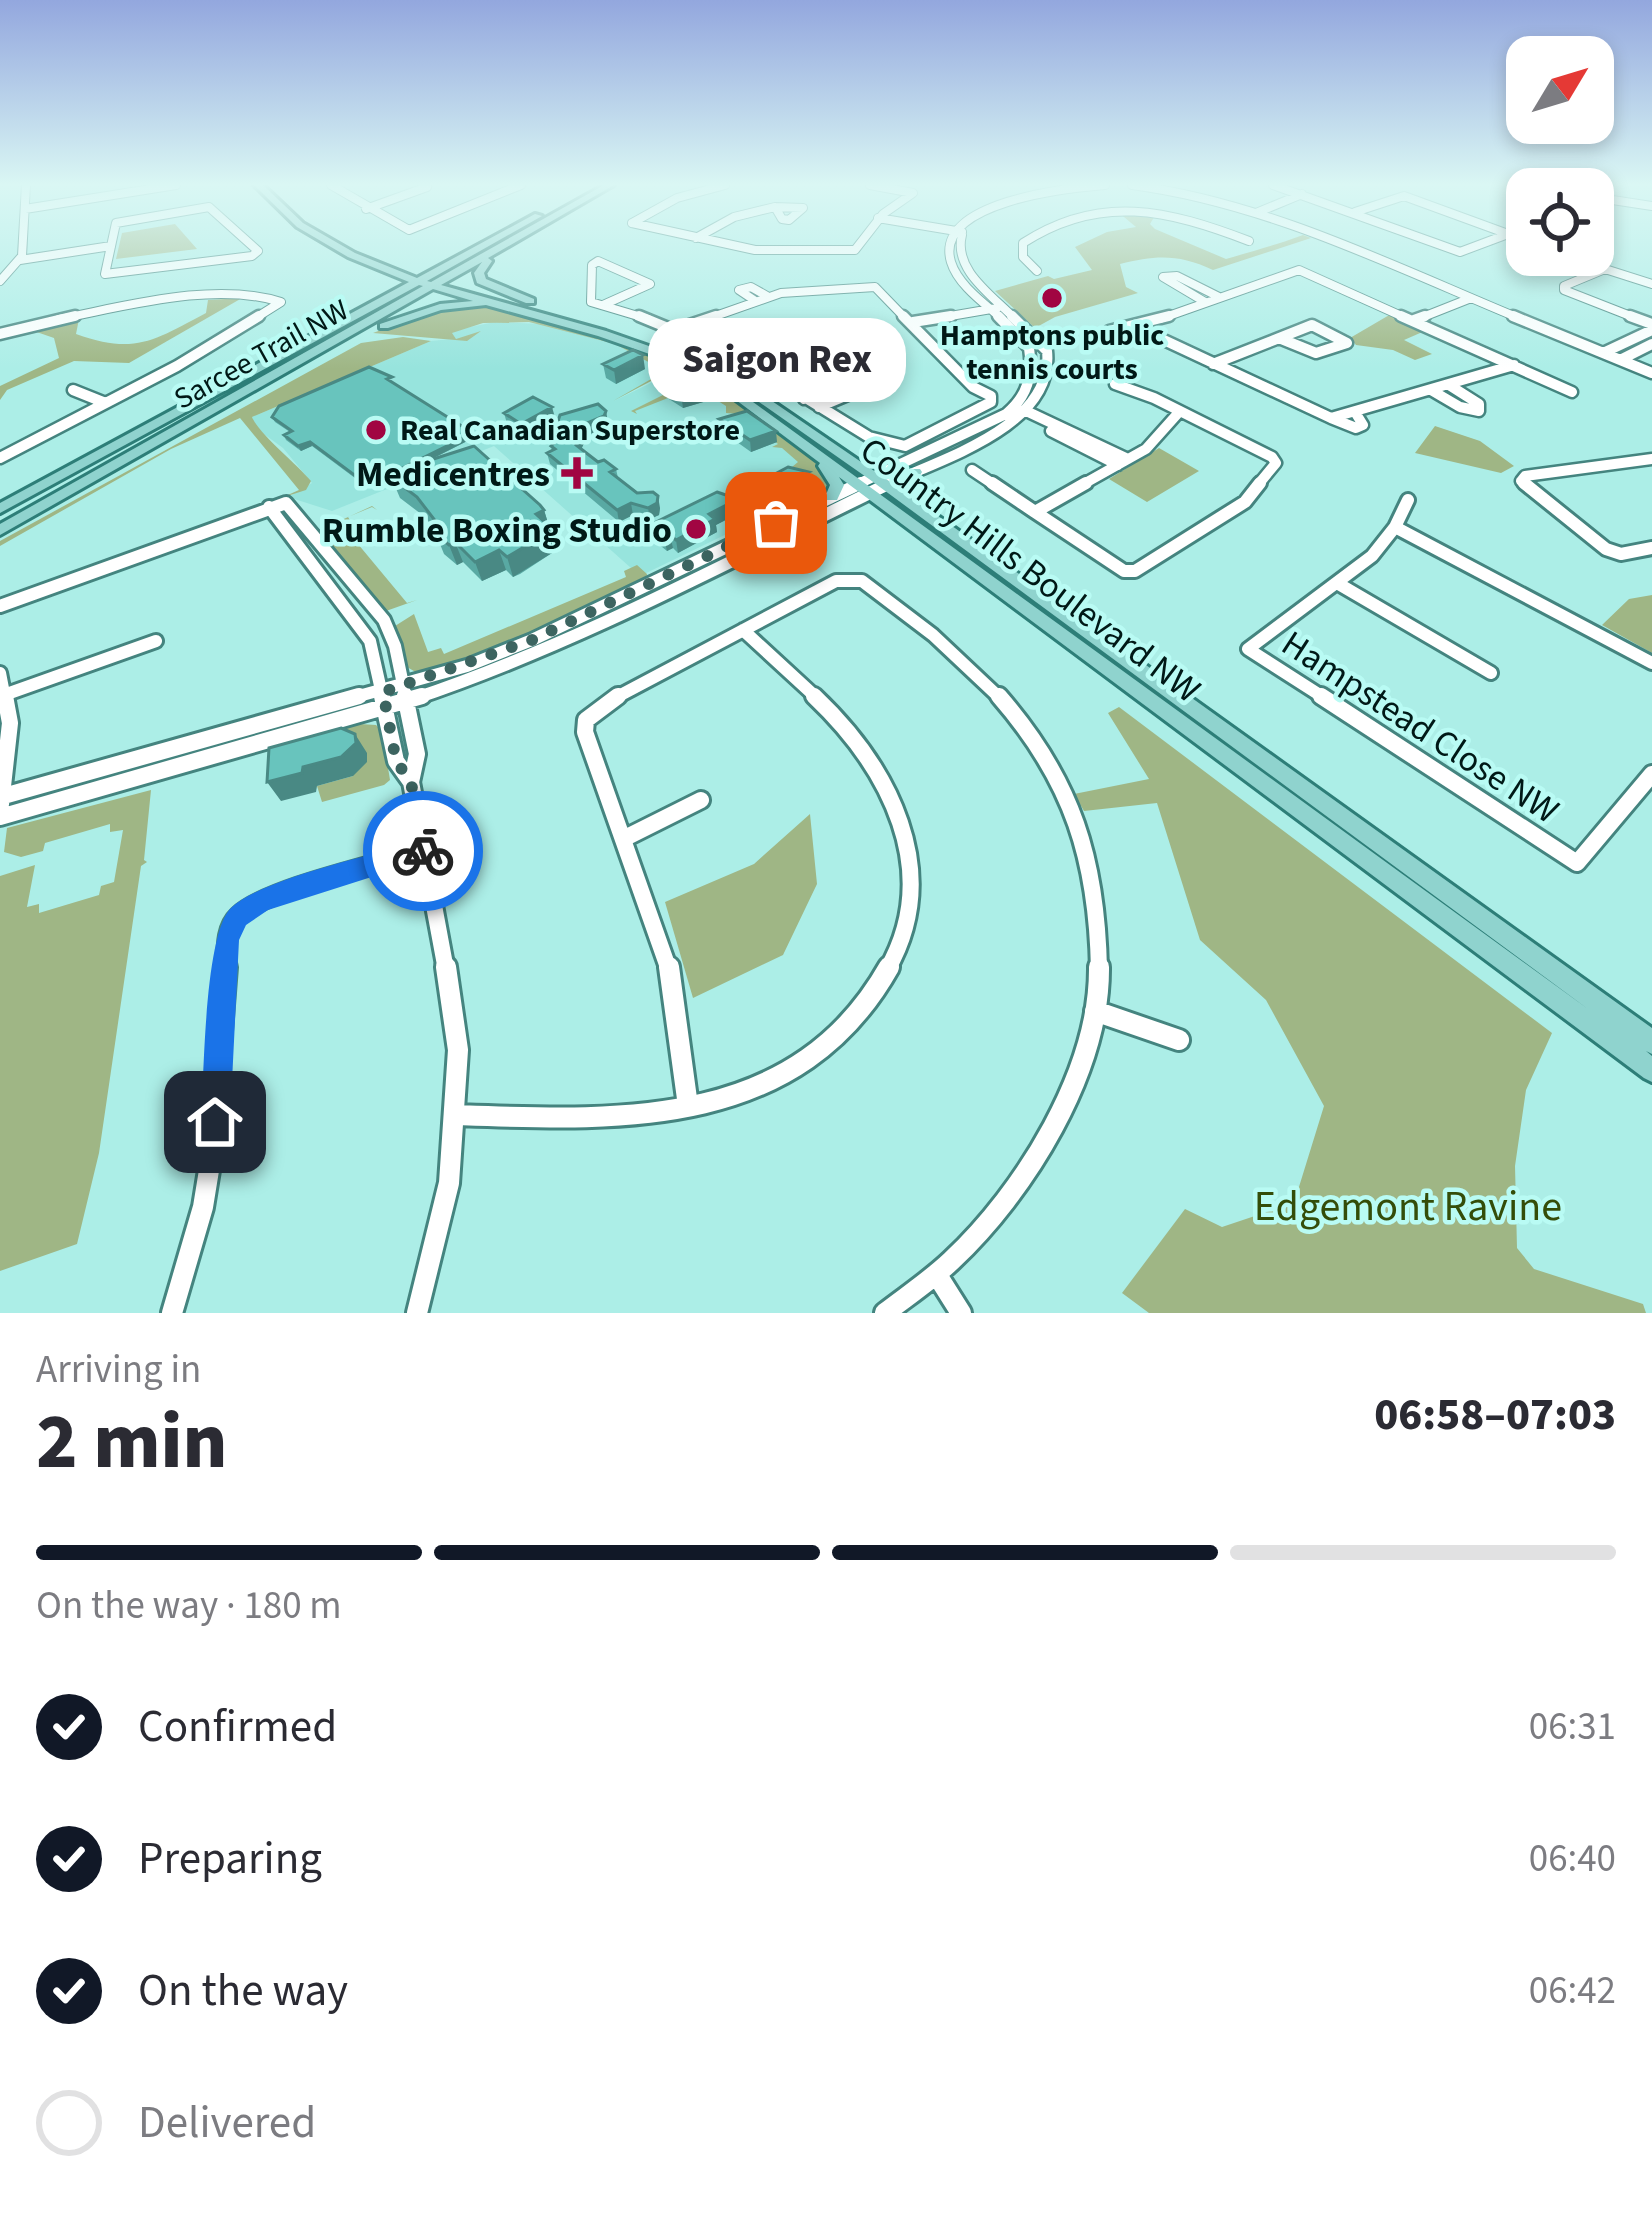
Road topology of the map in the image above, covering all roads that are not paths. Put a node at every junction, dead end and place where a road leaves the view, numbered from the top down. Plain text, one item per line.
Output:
1 (22, 246) edge
2 (97, 246) edge
3 (111, 246) edge
4 (253, 246) edge
5 (340, 246) edge
6 (345, 246) edge
7 (366, 246) edge
8 (478, 246) edge
9 (488, 246) edge
10 (505, 246) edge
11 (737, 246) edge
12 (858, 246) edge
13 (960, 246) edge
14 (1023, 246) edge
15 (1343, 246) edge
16 (1445, 246) edge
17 (1475, 246) edge
18 (467, 252) junction
19 (494, 253) junction
20 (355, 254) junction
21 (21, 258) junction
22 (410, 265) junction
23 (1037, 271) dead end
24 (433, 279) junction
25 (0, 281) edge
26 (1652, 284) edge
27 (297, 288) dead end
28 (1459, 292) junction
29 (766, 296) junction
30 (1219, 297) junction
31 (280, 298) junction
32 (1471, 298) junction
33 (754, 300) junction
34 (530, 301) junction
35 (1205, 302) junction
36 (499, 303) junction
37 (996, 304) junction
38 (603, 305) junction
39 (1402, 315) junction
40 (910, 320) junction
41 (1414, 320) junction
42 (611, 323) junction
43 (1136, 327) junction
44 (1652, 327) edge
45 (676, 329) junction
46 (1109, 331) dead end
47 (0, 334) edge
48 (819, 334) dead end
49 (1280, 338) junction
50 (1652, 344) edge
51 (1603, 353) junction
52 (744, 359) junction
53 (1620, 360) junction
54 (1213, 364) junction
55 (969, 365) dead end
56 (1514, 365) junction
57 (955, 368) junction
58 (1652, 373) edge
59 (239, 377) junction
60 (1115, 384) dead end
61 (1449, 386) junction
62 (1431, 390) junction
63 (73, 391) dead end
64 (1572, 392) dead end
65 (804, 399) junction
66 (104, 402) junction
67 (819, 407) junction
68 (1180, 411) junction
69 (1018, 412) junction
70 (800, 439) junction
71 (0, 458) edge
72 (1651, 460) edge
73 (1123, 462) junction
74 (972, 470) dead end
75 (915, 472) junction
76 (873, 484) junction
77 (832, 497) junction
78 (1408, 500) dead end
79 (269, 507) junction
80 (0, 509) edge
81 (1035, 512) junction
82 (934, 519) junction
83 (1395, 527) junction
84 (0, 534) edge
85 (1652, 548) edge
86 (1337, 584) junction
87 (0, 606) edge
88 (743, 630) junction
89 (156, 641) dead end
90 (1652, 663) edge
91 (0, 673) edge
92 (1491, 673) dead end
93 (405, 694) junction
94 (4, 695) junction
95 (385, 700) junction
96 (263, 725) junction
97 (263, 743) junction
98 (411, 782) junction
99 (1649, 783) edge
100 (1, 797) edge
101 (700, 800) dead end
102 (0, 816) edge
103 (625, 838) junction
104 (424, 850) junction
105 (1095, 1011) junction
106 (1179, 1040) dead end
107 (1652, 1042) edge
108 (1652, 1070) edge
109 (688, 1106) junction
110 (456, 1115) junction
111 (938, 1275) junction
112 (172, 1313) edge
113 (417, 1313) edge
114 (885, 1313) edge
115 (961, 1313) edge

1 - 21 street
2 - 21 street
3 - 4 street
5 - 20 main road, Country Hills Boulevard NW
6 - 24 main road
7 - 22 main road, Country Hills Boulevard NW
8 - 18 main road, Sarcee Trail NW
9 - 24 main road
10 - 19 main road, Sarcee Trail NW
11 - 12 street
13 - 37 street
14 - 23 street
15 - 28 street
16 - 17 street
18 - 22 main road
18 - 24 main road, Sarcee Trail NW
19 - 24 main road, Sarcee Trail NW
19 - 34 main road
20 - 24 main road, Country Hills Boulevard NW
20 - 59 main road
21 - 25 street
22 - 24 main road, Country Hills Boulevard NW
24 - 34 main road, Country Hills Boulevard NW
24 - 36 main road, Country Hills Boulevard NW
24 - 42 main road
24 - 59 main road, Sarcee Trail NW
24 - 84 main road, Sarcee Trail NW
26 - 44 street
27 - 31 street
28 - 32 street
28 - 39 street
29 - 33 street
29 - 33 street
29 - 40 street
30 - 35 street
30 - 35 street
30 - 39 street
31 - 47 street
31 - 66 street
32 - 41 street
32 - 51 street
33 - 45 street
34 - 42 main road, Country Hills Boulevard NW
35 - 43 street
36 - 70 main road, Country Hills Boulevard NW
36 - 84 main road
37 - 40 street
37 - 69 street
38 - 38 street
38 - 45 street
39 - 41 street
40 - 57 street
41 - 56 street
42 - 76 main road, Country Hills Boulevard NW
43 - 46 street
43 - 54 street
44 - 51 street
45 - 52 street
48 - 52 street
49 - 49 street
49 - 54 street
50 - 53 street
51 - 53 street
52 - 65 street
53 - 58 street
54 - 62 street
55 - 57 street
56 - 61 street
56 - 64 street
57 - 67 street
59 - 80 main road, Sarcee Trail NW
60 - 68 street
61 - 62 street
61 - 62 street
63 - 66 street
65 - 67 street
65 - 67 street
66 - 71 street
68 - 73 street
68 - 81 street
69 - 73 street
69 - 75 street
69 - 76 street
70 - 76 main road, Country Hills Boulevard NW
70 - 77 main road
72 - 85 street
73 - 81 street
74 - 81 street
75 - 76 street
75 - 82 main road
76 - 77 street
76 - 82 main road, Country Hills Boulevard NW
76 - 93 street
76 - 108 main road, Country Hills Boulevard NW
77 - 93 street
78 - 83 street, Hampstead Close NW
79 - 87 street
79 - 93 street
79 - 95 street
82 - 107 main road, Country Hills Boulevard NW
83 - 86 street, Hampstead Close NW
83 - 90 street
86 - 92 street
86 - 99 street, Hampstead Close NW
88 - 103 street
88 - 105 street
88 - 109 street
89 - 94 street
91 - 94 street
93 - 95 street
93 - 98 street
94 - 100 street
95 - 96 street
95 - 97 street
95 - 98 street
96 - 97 street
96 - 100 street
97 - 102 street
98 - 104 street
100 - 102 street
101 - 103 street
103 - 109 street
104 - 110 street
104 - 112 street
105 - 106 street
105 - 111 street
109 - 110 street
110 - 113 street
111 - 114 street
111 - 115 street

